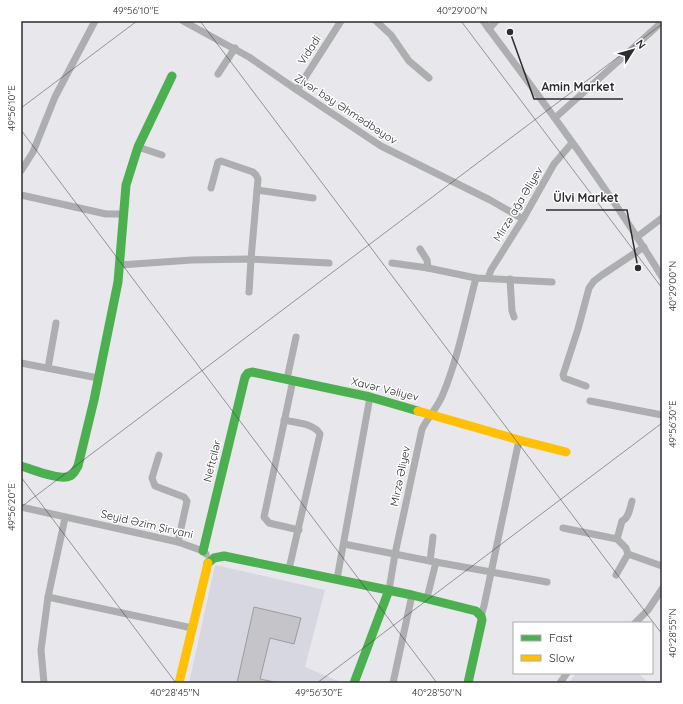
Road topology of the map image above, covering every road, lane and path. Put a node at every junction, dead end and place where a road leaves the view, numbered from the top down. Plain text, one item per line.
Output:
1 (95, 21) edge
2 (183, 21) edge
3 (341, 21) edge
4 (376, 21) edge
5 (483, 21) edge
6 (496, 21) edge
7 (662, 22) edge
8 (196, 24) edge
9 (489, 29) junction
10 (235, 48) junction
11 (218, 74) dead end
12 (172, 76) dead end
13 (429, 78) dead end
14 (297, 90) junction
15 (555, 118) junction
16 (572, 144) junction
17 (138, 148) junction
18 (162, 155) dead end
19 (21, 171) edge
20 (211, 188) dead end
21 (257, 190) junction
22 (21, 195) edge
23 (313, 198) dead end
24 (123, 214) junction
25 (662, 218) edge
26 (523, 219) junction
27 (637, 237) junction
28 (644, 247) junction
29 (420, 249) dead end
30 (251, 259) junction
31 (329, 263) dead end
32 (392, 263) dead end
33 (120, 265) junction
34 (428, 268) junction
35 (662, 277) edge
36 (476, 278) junction
37 (488, 278) junction
38 (510, 279) junction
39 (552, 282) dead end
40 (250, 292) dead end
41 (514, 317) dead end
42 (56, 323) dead end
43 (296, 337) dead end
44 (21, 363) edge
45 (48, 368) junction
46 (245, 377) joint
47 (98, 378) junction
48 (290, 379) junction
49 (586, 386) dead end
50 (370, 397) junction
51 (590, 401) dead end
52 (431, 414) junction
53 (662, 415) edge
54 (284, 420) junction
55 (519, 440) junction
56 (566, 452) dead end
57 (159, 455) dead end
58 (21, 466) edge
59 (632, 501) dead end
60 (21, 507) edge
61 (65, 518) junction
62 (563, 528) dead end
63 (298, 530) junction
64 (433, 537) dead end
65 (617, 539) junction
66 (178, 542) junction
67 (344, 544) junction
68 (203, 551) junction
69 (395, 554) junction
70 (628, 554) junction
71 (211, 558) junction
72 (433, 562) junction
73 (662, 566) edge
74 (289, 569) junction
75 (491, 573) junction
76 (616, 575) dead end
77 (337, 579) junction
78 (547, 582) dead end
79 (662, 589) edge
80 (389, 590) junction
81 (412, 595) junction
82 (48, 597) junction
83 (427, 598) junction
84 (481, 616) junction
85 (636, 622) edge
86 (192, 628) junction
87 (566, 674) edge
88 (44, 683) edge
89 (179, 683) edge
90 (354, 683) edge
91 (393, 683) edge
92 (468, 683) edge
93 (560, 683) edge

1 - 19 street
2 - 8 street, Zivər bəy Əhmədbəyov
3 - 14 street, Vidadi
4 - 13 street
5 - 9 street
6 - 9 street
7 - 15 street
8 - 10 street, Zivər bəy Əhmədbəyov
9 - 15 street
10 - 11 street
10 - 14 street, Zivər bəy Əhmədbəyov
12 - 17 street
14 - 26 street, Zivər bəy Əhmədbəyov
15 - 16 street
16 - 26 street, Mirzə ağa Əliyev
16 - 27 street
17 - 18 street
17 - 24 street
20 - 21 street
21 - 23 street
21 - 30 street
22 - 24 street
24 - 33 street
25 - 27 street
26 - 37 street, Mirzə ağa Əliyev
27 - 28 street
28 - 35 street
28 - 49 street
29 - 34 street
30 - 31 street
30 - 33 street
30 - 40 street
32 - 34 street
33 - 47 street
34 - 36 street
36 - 37 street
36 - 52 street, Mirzə Əliyev
37 - 38 street
38 - 39 street
38 - 41 street
42 - 45 street
43 - 48 street
44 - 45 street
45 - 47 street
46 - 48 street, Xavər Vəliyev
46 - 68 street, Neftçilər
47 - 58 street
48 - 50 street, Xavər Vəliyev
48 - 54 street
50 - 52 street, Xavər Vəliyev
50 - 67 street
51 - 53 street
52 - 55 street, Xavər Vəliyev
52 - 69 street, Mirzə Əliyev
54 - 63 street
54 - 63 street
55 - 56 street, Xavər Vəliyev
55 - 75 street
57 - 66 street
59 - 65 street
60 - 61 street, Seyid Əzim Şirvani
61 - 66 street, Seyid Əzim Şirvani
61 - 82 street
62 - 65 street
63 - 74 street
64 - 72 street
65 - 70 street
66 - 68 street, Seyid Əzim Şirvani
67 - 69 street
67 - 77 street
68 - 71 street, Seyid Əzim Şirvani
69 - 72 street
69 - 80 street, Mirzə Əliyev
70 - 73 street
70 - 76 street
71 - 74 street
71 - 86 street
72 - 75 street
72 - 83 street
74 - 77 street
75 - 78 street
75 - 84 street
77 - 80 street
79 - 85 street
80 - 81 street
80 - 90 street, Mirzə Əliyev
81 - 83 street
81 - 91 street
82 - 86 street
82 - 88 street
83 - 84 street
84 - 92 street
86 - 89 street
87 - 93 street

